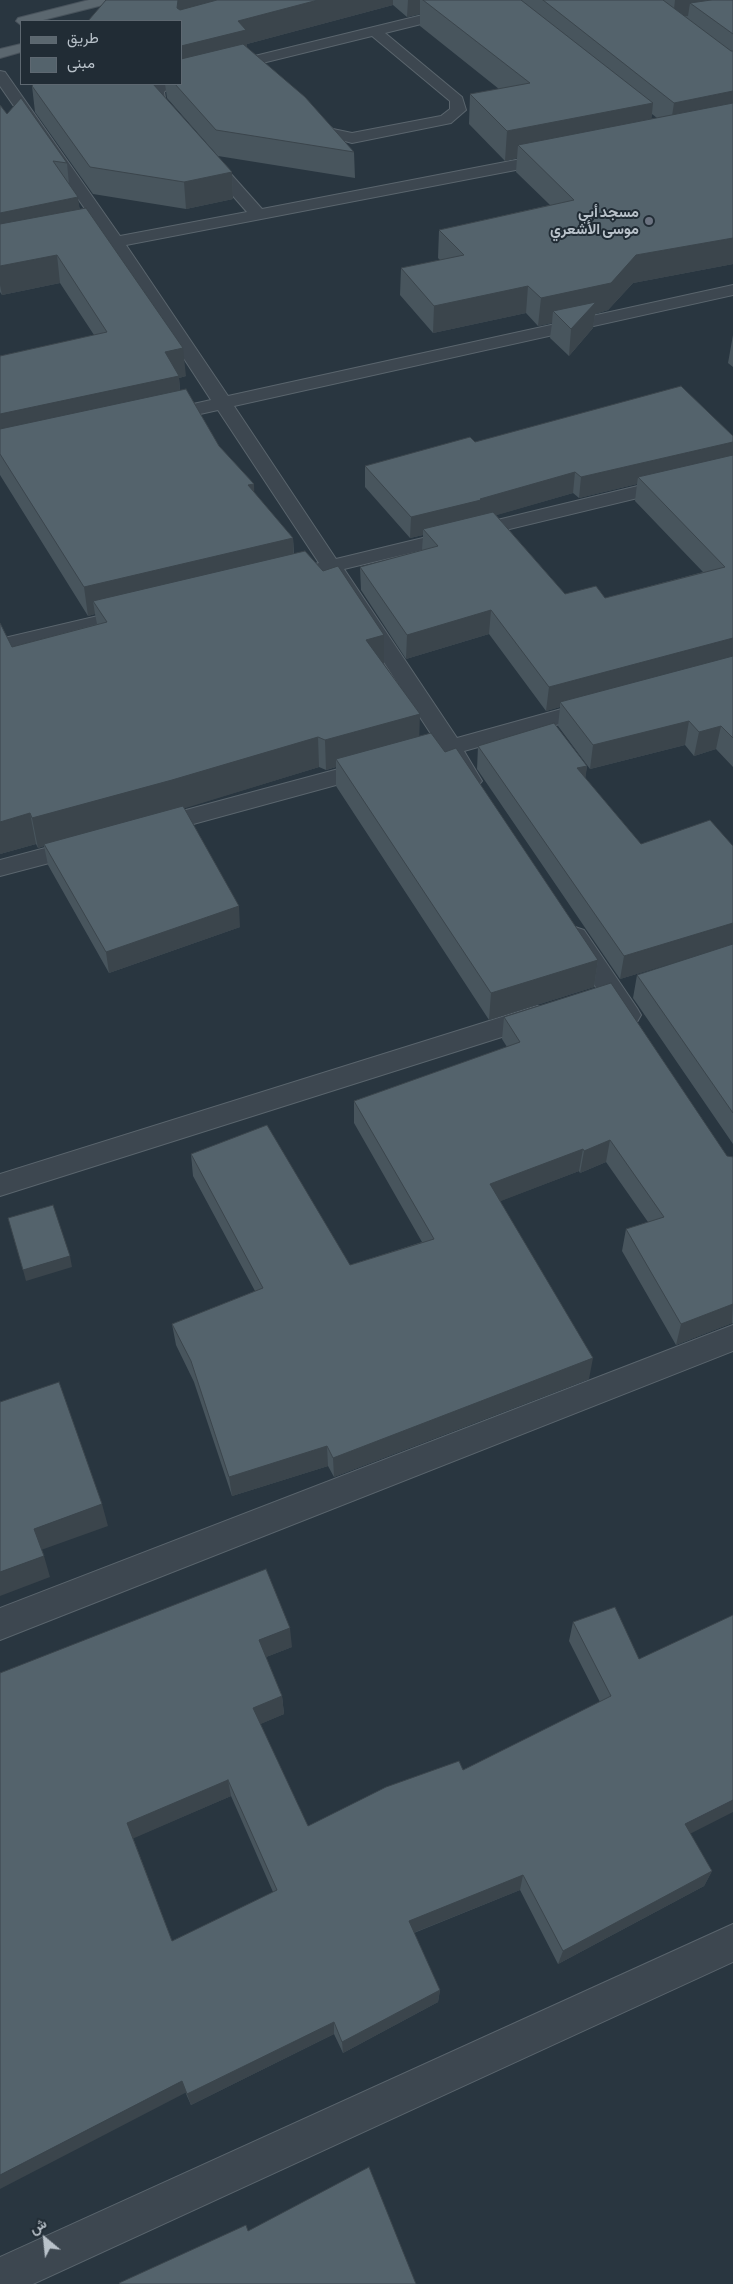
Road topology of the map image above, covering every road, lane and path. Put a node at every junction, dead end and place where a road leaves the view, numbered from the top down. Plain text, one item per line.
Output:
1 (106, 0) edge
2 (500, 0) edge
3 (513, 13) edge
4 (29, 20) edge
5 (374, 30) junction
6 (20, 48) edge
7 (0, 54) edge
8 (247, 62) junction
9 (6, 75) edge
10 (261, 75) edge
11 (182, 79) edge
12 (164, 85) edge
13 (298, 107) edge
14 (182, 128) edge
15 (195, 143) edge
16 (570, 154) edge
17 (259, 215) junction
18 (116, 242) junction
19 (733, 290) edge
20 (224, 404) junction
21 (146, 420) edge
22 (733, 469) edge
23 (331, 566) junction
24 (293, 576) edge
25 (151, 610) edge
26 (0, 646) edge
27 (611, 702) edge
28 (452, 747) junction
29 (482, 798) edge
30 (134, 832) edge
31 (106, 839) edge
32 (0, 868) edge
33 (564, 919) edge
34 (641, 984) edge
35 (613, 992) junction
36 (585, 1001) edge
37 (557, 1010) edge
38 (640, 1032) edge
39 (0, 1185) edge
40 (733, 1338) edge
41 (0, 1624) edge
42 (733, 1943) edge
43 (0, 2278) edge

1 - 4 main road
2 - 3 street
2 - 5 street
5 - 8 street
5 - 13 street
6 - 7 main road
8 - 10 street
8 - 11 street
9 - 18 street
12 - 14 street
15 - 17 street
16 - 17 street
17 - 18 street
18 - 20 street
19 - 20 street
20 - 21 street
20 - 23 street
22 - 23 street
23 - 24 street
23 - 28 street
25 - 26 street
27 - 28 street
28 - 29 street
28 - 30 street
31 - 32 street
33 - 35 street
34 - 35 street
35 - 36 street
35 - 38 street
37 - 39 street
40 - 41 street
42 - 43 street

